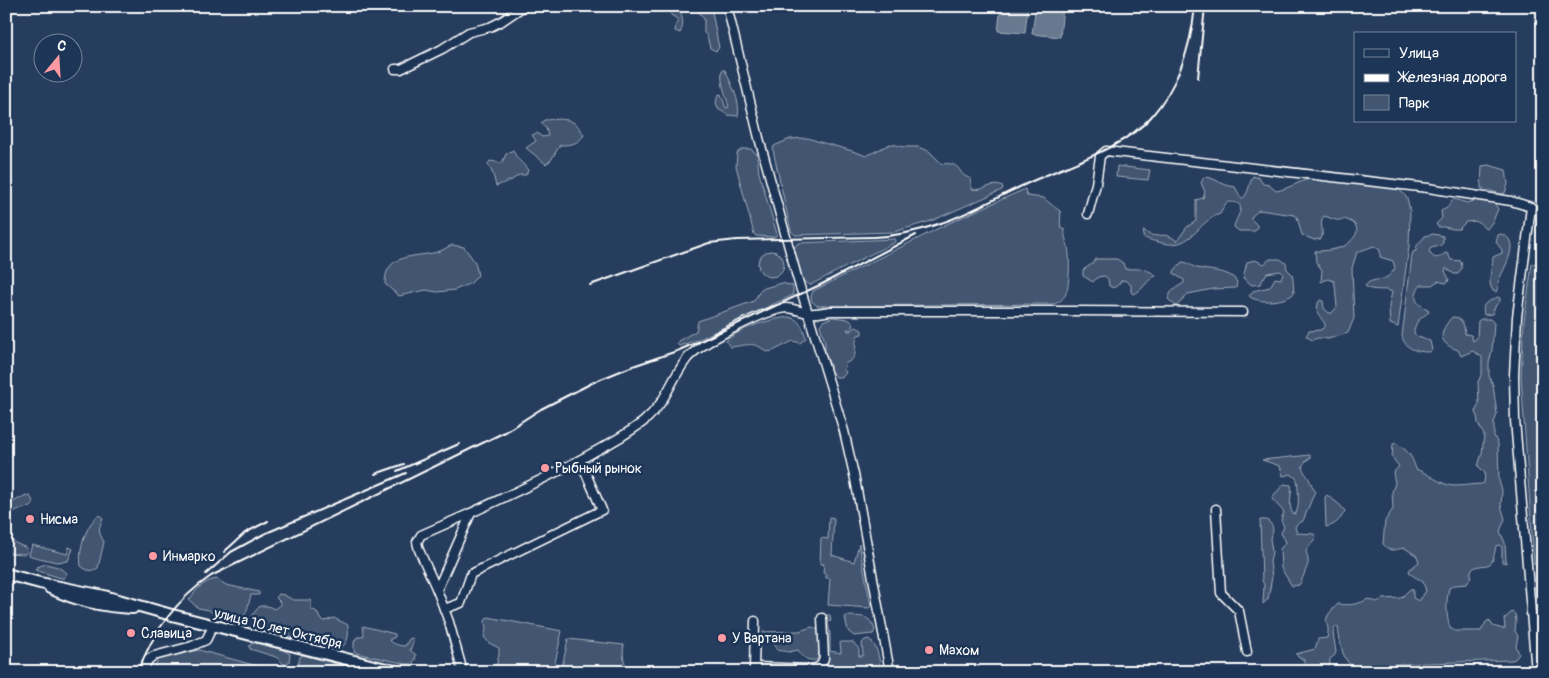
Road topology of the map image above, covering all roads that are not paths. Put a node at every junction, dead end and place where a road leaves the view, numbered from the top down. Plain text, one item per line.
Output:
1 (524, 6) edge
2 (727, 6) edge
3 (395, 69) dead end
4 (1088, 214) dead end
5 (1244, 312) dead end
6 (808, 313) junction
7 (580, 460) junction
8 (1216, 509) dead end
9 (471, 513) junction
10 (6, 574) edge
11 (437, 590) junction
12 (444, 609) junction
13 (822, 618) dead end
14 (755, 621) dead end
15 (213, 626) junction
16 (1247, 652) dead end
17 (754, 669) edge
18 (141, 672) edge
19 (398, 672) edge
20 (463, 672) edge
21 (890, 672) edge
22 (1536, 672) edge

1 - 3 street
2 - 6 street
4 - 22 street
5 - 6 street
6 - 7 street
6 - 21 street
7 - 9 street
7 - 12 street
8 - 16 street
9 - 11 street
9 - 11 street
10 - 15 main road, улица 10 лет Октября
11 - 12 street
12 - 20 street
13 - 17 street
14 - 17 street
15 - 18 street
15 - 19 main road, улица 10 лет Октября

